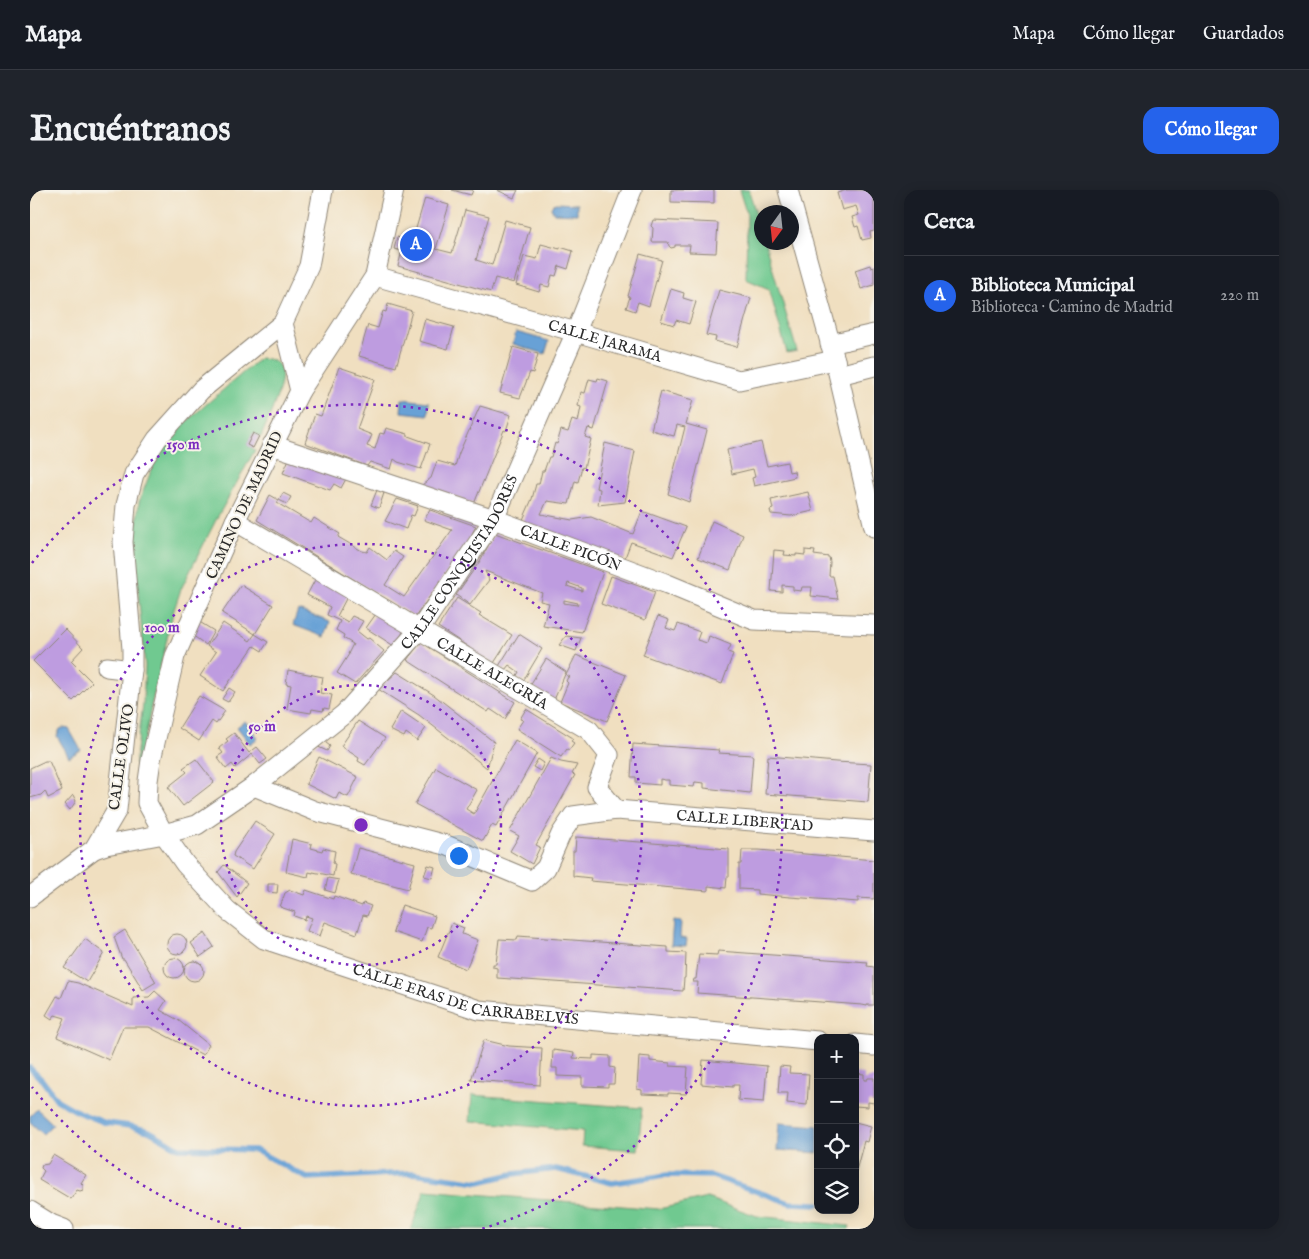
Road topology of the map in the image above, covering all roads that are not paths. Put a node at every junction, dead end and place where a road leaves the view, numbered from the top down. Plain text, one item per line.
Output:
1 (323, 190) edge
2 (394, 190) edge
3 (632, 190) edge
4 (788, 190) edge
5 (375, 276) junction
6 (284, 323) junction
7 (576, 332) junction
8 (874, 334) edge
9 (835, 360) junction
10 (874, 366) edge
11 (300, 391) junction
12 (272, 445) junction
13 (494, 519) junction
14 (235, 521) junction
15 (874, 527) edge
16 (874, 625) edge
17 (420, 629) junction
18 (107, 667) dead end
19 (132, 670) junction
20 (254, 786) junction
21 (597, 787) junction
22 (147, 803) junction
23 (117, 810) junction
24 (616, 810) junction
25 (573, 816) junction
26 (874, 831) edge
27 (164, 834) junction
28 (100, 846) junction
29 (30, 897) edge
30 (814, 1041) edge
31 (859, 1044) edge
32 (874, 1046) edge
33 (30, 1211) edge
34 (55, 1227) edge

1 - 6 street
2 - 5 street, CAMINO DE MADRID
3 - 7 street, CALLE CONQUISTADORES
4 - 9 street
5 - 7 street, CALLE JARAMA
5 - 11 street, CAMINO DE MADRID
6 - 11 street
6 - 19 street, CALLE OLIVO
7 - 9 street, CALLE JARAMA
7 - 13 street, CALLE CONQUISTADORES
8 - 9 street
9 - 10 street
9 - 15 street
11 - 12 street, CAMINO DE MADRID
12 - 13 street, CALLE PICÓN
12 - 14 street, CAMINO DE MADRID
13 - 16 street, CALLE PICÓN
13 - 17 street, CALLE CONQUISTADORES
14 - 17 street, CALLE ALEGRÍA
14 - 22 street, CAMINO DE MADRID
17 - 20 street, CALLE CONQUISTADORES
17 - 21 street, CALLE ALEGRÍA
18 - 19 street
19 - 23 street, CALLE OLIVO
20 - 25 street
20 - 27 street, CALLE CONQUISTADORES
21 - 24 street
21 - 25 street
22 - 23 street
22 - 27 street
23 - 28 street, CALLE OLIVO
24 - 25 street, CALLE LIBERTAD
24 - 26 street, CALLE LIBERTAD
27 - 28 street, CALLE CONQUISTADORES
27 - 30 street, CALLE ERAS DE CARRABELVIS
28 - 29 street, CALLE OLIVO
31 - 32 street
33 - 34 street

